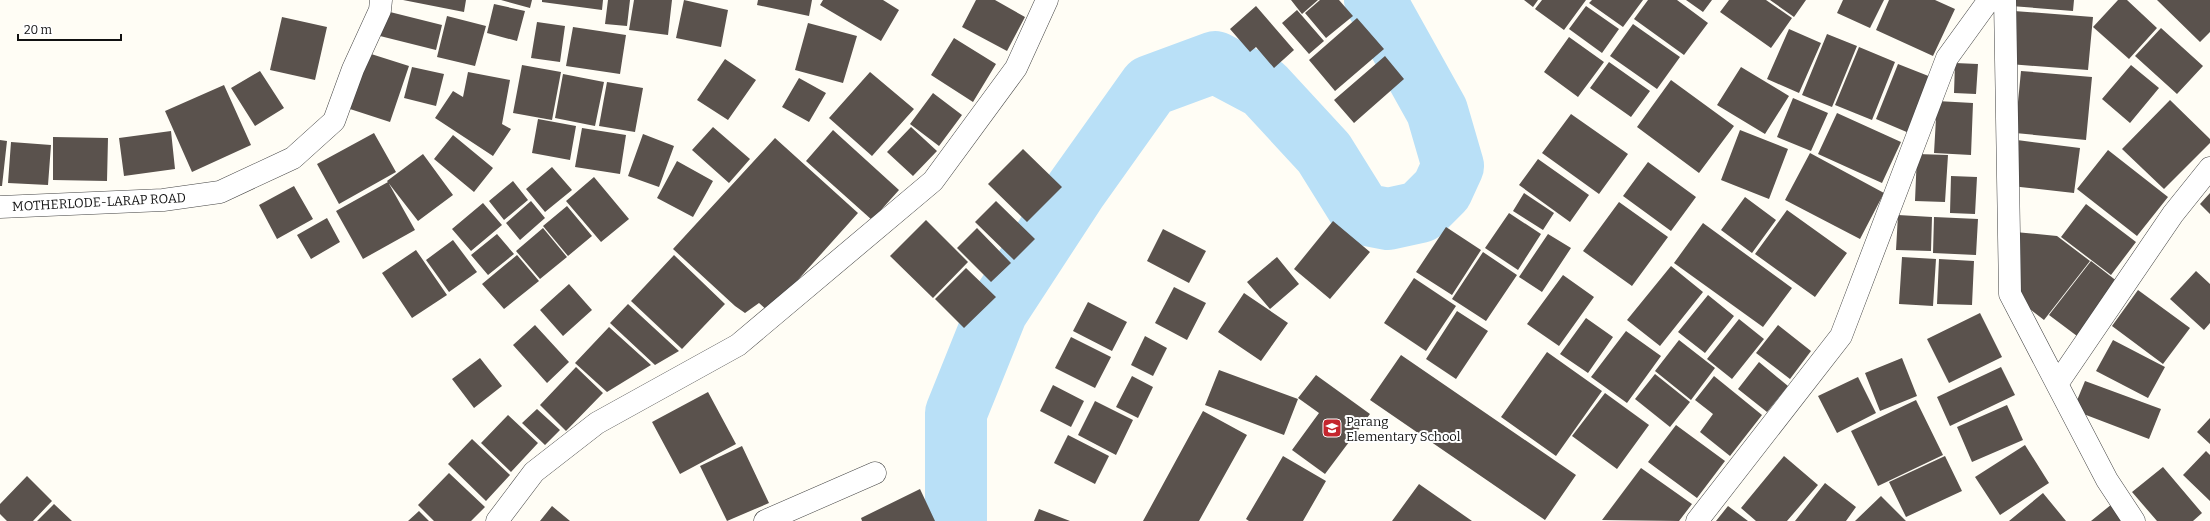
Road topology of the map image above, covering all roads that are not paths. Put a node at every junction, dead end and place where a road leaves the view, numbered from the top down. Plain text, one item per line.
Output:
1 (381, 0) edge
2 (1047, 0) edge
3 (1989, 0) edge
4 (2005, 0) edge
5 (2210, 168) edge
6 (0, 207) edge
7 (2057, 384) junction
8 (875, 473) dead end
9 (497, 521) edge
10 (765, 521) edge
11 (1697, 521) edge
12 (2134, 521) edge

1 - 6 street, MOTHERLODE-LARAP ROAD
2 - 9 street
3 - 11 street
4 - 7 street
5 - 7 street
7 - 12 street
8 - 10 street

